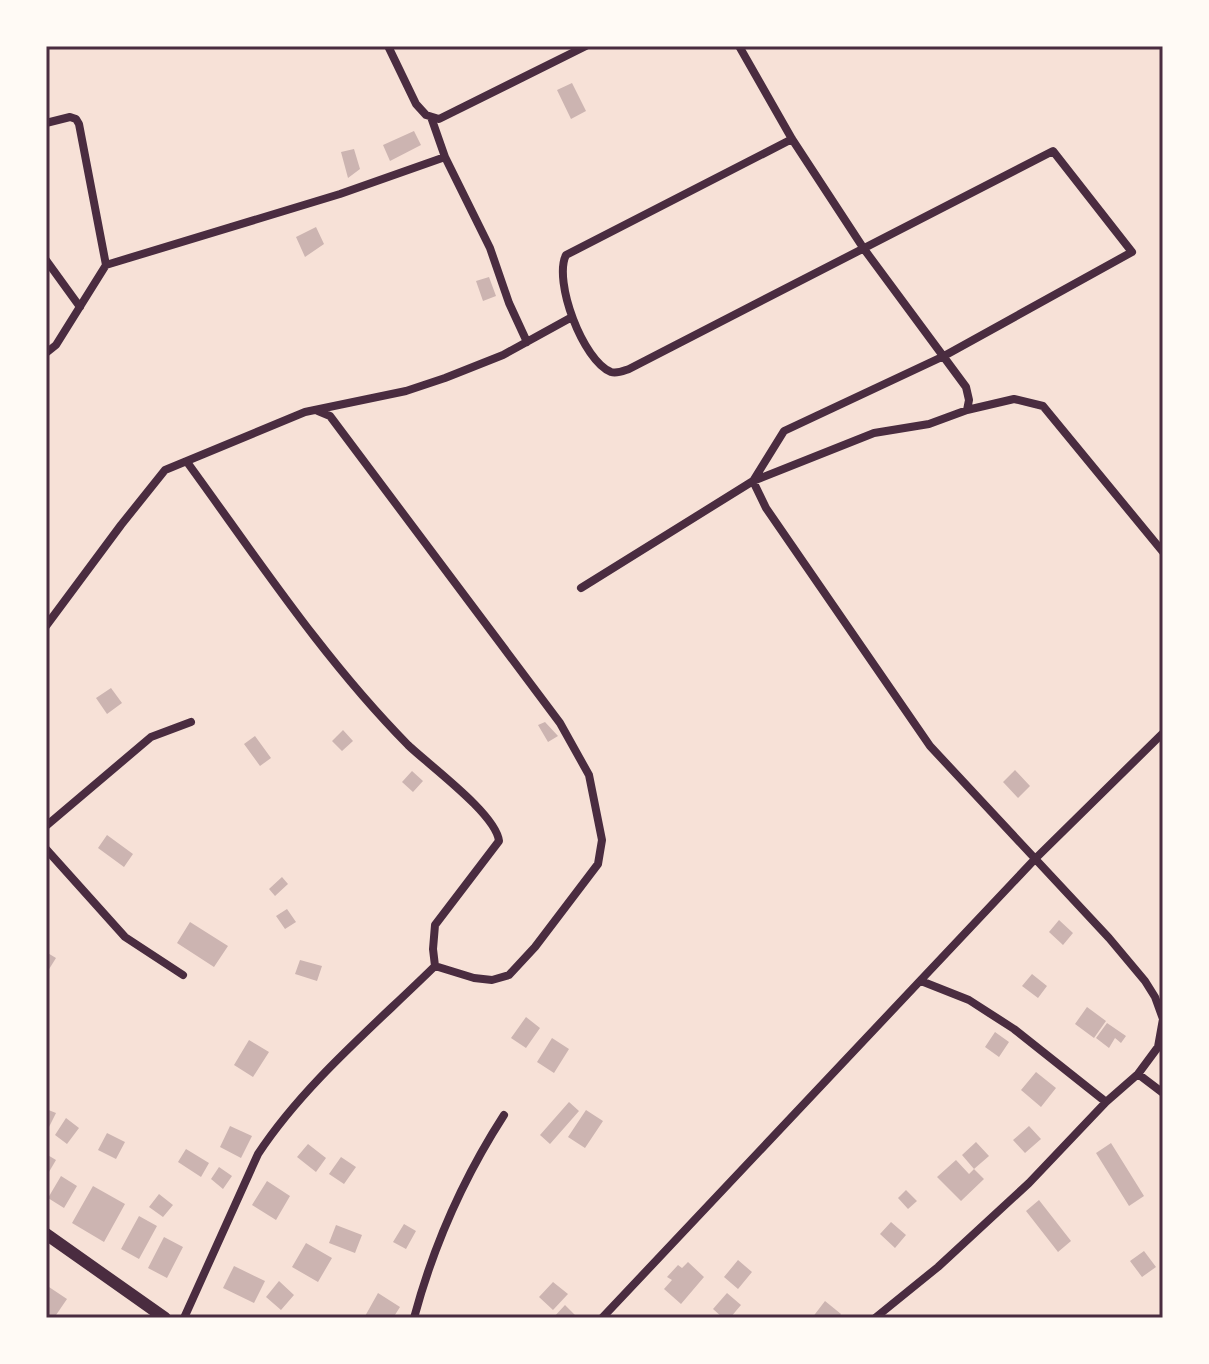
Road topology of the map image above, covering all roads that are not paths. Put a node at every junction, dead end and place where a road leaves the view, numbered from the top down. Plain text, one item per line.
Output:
1 (388, 46) edge
2 (586, 46) edge
3 (739, 46) edge
4 (431, 117) junction
5 (46, 123) edge
6 (792, 139) junction
7 (445, 157) junction
8 (864, 249) junction
9 (46, 260) edge
10 (106, 265) junction
11 (80, 307) junction
12 (572, 317) junction
13 (527, 342) junction
14 (46, 353) edge
15 (944, 356) junction
16 (967, 410) junction
17 (318, 411) junction
18 (187, 462) junction
19 (753, 481) junction
20 (1163, 552) edge
21 (581, 588) dead end
22 (46, 626) edge
23 (191, 722) dead end
24 (1163, 733) edge
25 (46, 826) edge
26 (46, 849) edge
27 (1035, 859) junction
28 (435, 966) junction
29 (183, 975) dead end
30 (921, 981) junction
31 (1138, 1074) junction
32 (1163, 1093) edge
33 (1106, 1102) junction
34 (504, 1115) dead end
35 (46, 1234) edge
36 (165, 1318) edge
37 (184, 1318) edge
38 (414, 1318) edge
39 (602, 1318) edge
40 (875, 1318) edge

1 - 4 street
2 - 4 street
3 - 6 street
4 - 7 street
5 - 10 street
6 - 8 street
6 - 12 street
7 - 10 street
7 - 13 street
8 - 12 street
8 - 15 street
8 - 15 street
9 - 11 street
10 - 11 street
11 - 14 street
12 - 13 street
13 - 17 street
15 - 16 street
15 - 19 street
16 - 19 street
16 - 20 street
17 - 18 street
17 - 28 street
18 - 22 street
18 - 28 street
19 - 21 street
19 - 27 street
23 - 25 street
24 - 27 street
26 - 29 street
27 - 30 street
27 - 31 street
28 - 37 street
30 - 33 street
30 - 39 street
31 - 32 street
31 - 33 street
33 - 40 street
34 - 38 street
35 - 36 street

